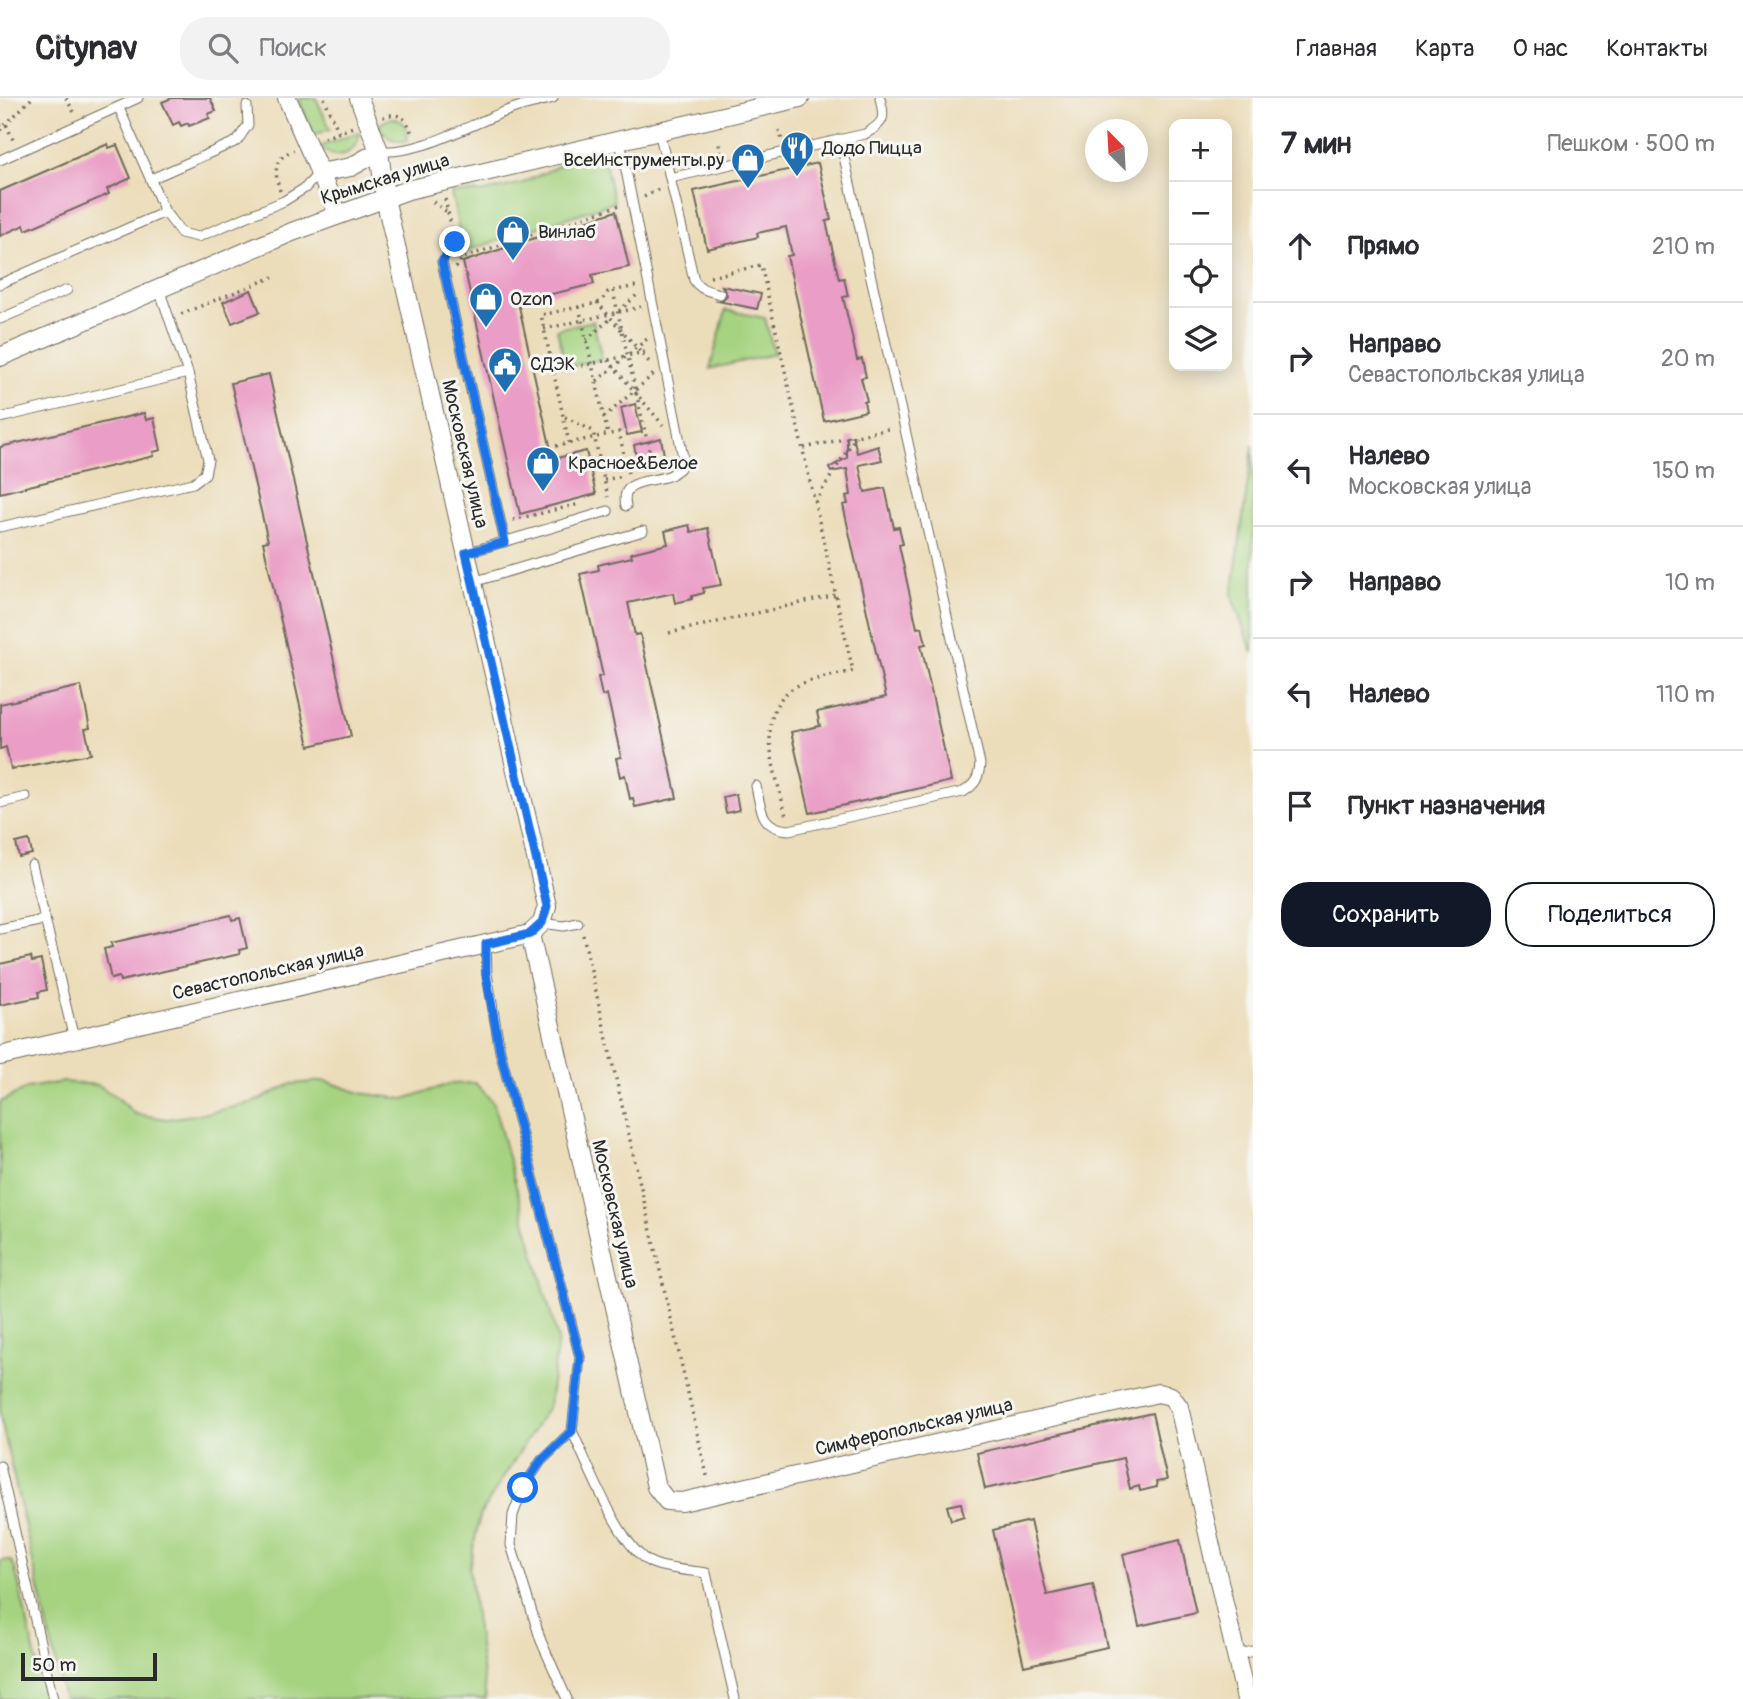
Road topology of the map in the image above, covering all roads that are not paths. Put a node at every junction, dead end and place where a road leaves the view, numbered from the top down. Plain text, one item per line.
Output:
1 (138, 98) edge
2 (287, 98) edge
3 (359, 98) edge
4 (553, 98) edge
5 (800, 98) edge
6 (880, 98) edge
7 (513, 103) edge
8 (247, 106) dead end
9 (119, 108) junction
10 (659, 131) junction
11 (840, 139) junction
12 (620, 140) junction
13 (379, 151) junction
14 (0, 160) edge
15 (319, 173) junction
16 (670, 178) junction
17 (150, 179) junction
18 (384, 198) junction
19 (165, 212) junction
20 (338, 214) junction
21 (442, 262) road end
22 (0, 284) edge
23 (159, 289) junction
24 (67, 290) dead end
25 (720, 294) dead end
26 (0, 319) edge
27 (0, 357) edge
28 (188, 373) junction
29 (0, 418) edge
30 (626, 506) dead end
31 (608, 511) dead end
32 (0, 527) edge
33 (643, 531) dead end
34 (505, 542) junction
35 (466, 553) junction
36 (473, 582) junction
37 (756, 786) dead end
38 (26, 797) dead end
39 (0, 803) edge
40 (32, 865) dead end
41 (44, 920) junction
42 (578, 923) dead end
43 (0, 929) edge
44 (536, 929) junction
45 (486, 944) junction
46 (74, 1039) junction
47 (0, 1056) edge
48 (572, 1431) junction
49 (0, 1466) edge
50 (667, 1501) joint
51 (1245, 1653) edge
52 (53, 1699) edge
53 (567, 1699) edge
54 (735, 1699) edge
55 (1246, 1699) edge

1 - 9 lane
2 - 15 street
3 - 13 street
4 - 7 lane
5 - 10 street, Крымская улица
6 - 11 lane
7 - 13 lane
8 - 17 lane
9 - 14 lane
9 - 17 lane
10 - 12 street, Крымская улица
10 - 16 lane
11 - 16 lane
11 - 37 lane
12 - 18 street, Крымская улица
12 - 30 lane
13 - 15 street
13 - 18 street, Московская улица
15 - 19 lane
15 - 20 street
16 - 25 lane
17 - 19 lane
18 - 20 street, Крымская улица
18 - 35 street, Московская улица
19 - 22 lane
20 - 23 street, Крымская улица
21 - 34 lane
23 - 27 street, Крымская улица
23 - 28 lane
24 - 26 lane
28 - 29 lane
28 - 32 lane
31 - 34 lane
33 - 36 lane
34 - 35 lane
35 - 36 street, Московская улица
36 - 44 street, Московская улица
38 - 39 lane
40 - 41 lane
41 - 43 lane
41 - 46 lane
42 - 44 lane
44 - 45 street, Севастопольская улица
44 - 50 street, Московская улица
45 - 46 street, Севастопольская улица
45 - 48 lane
46 - 47 street, Севастопольская улица
48 - 53 lane
48 - 54 lane
49 - 52 lane
50 - 51 street, Симферопольская улица
51 - 55 street

